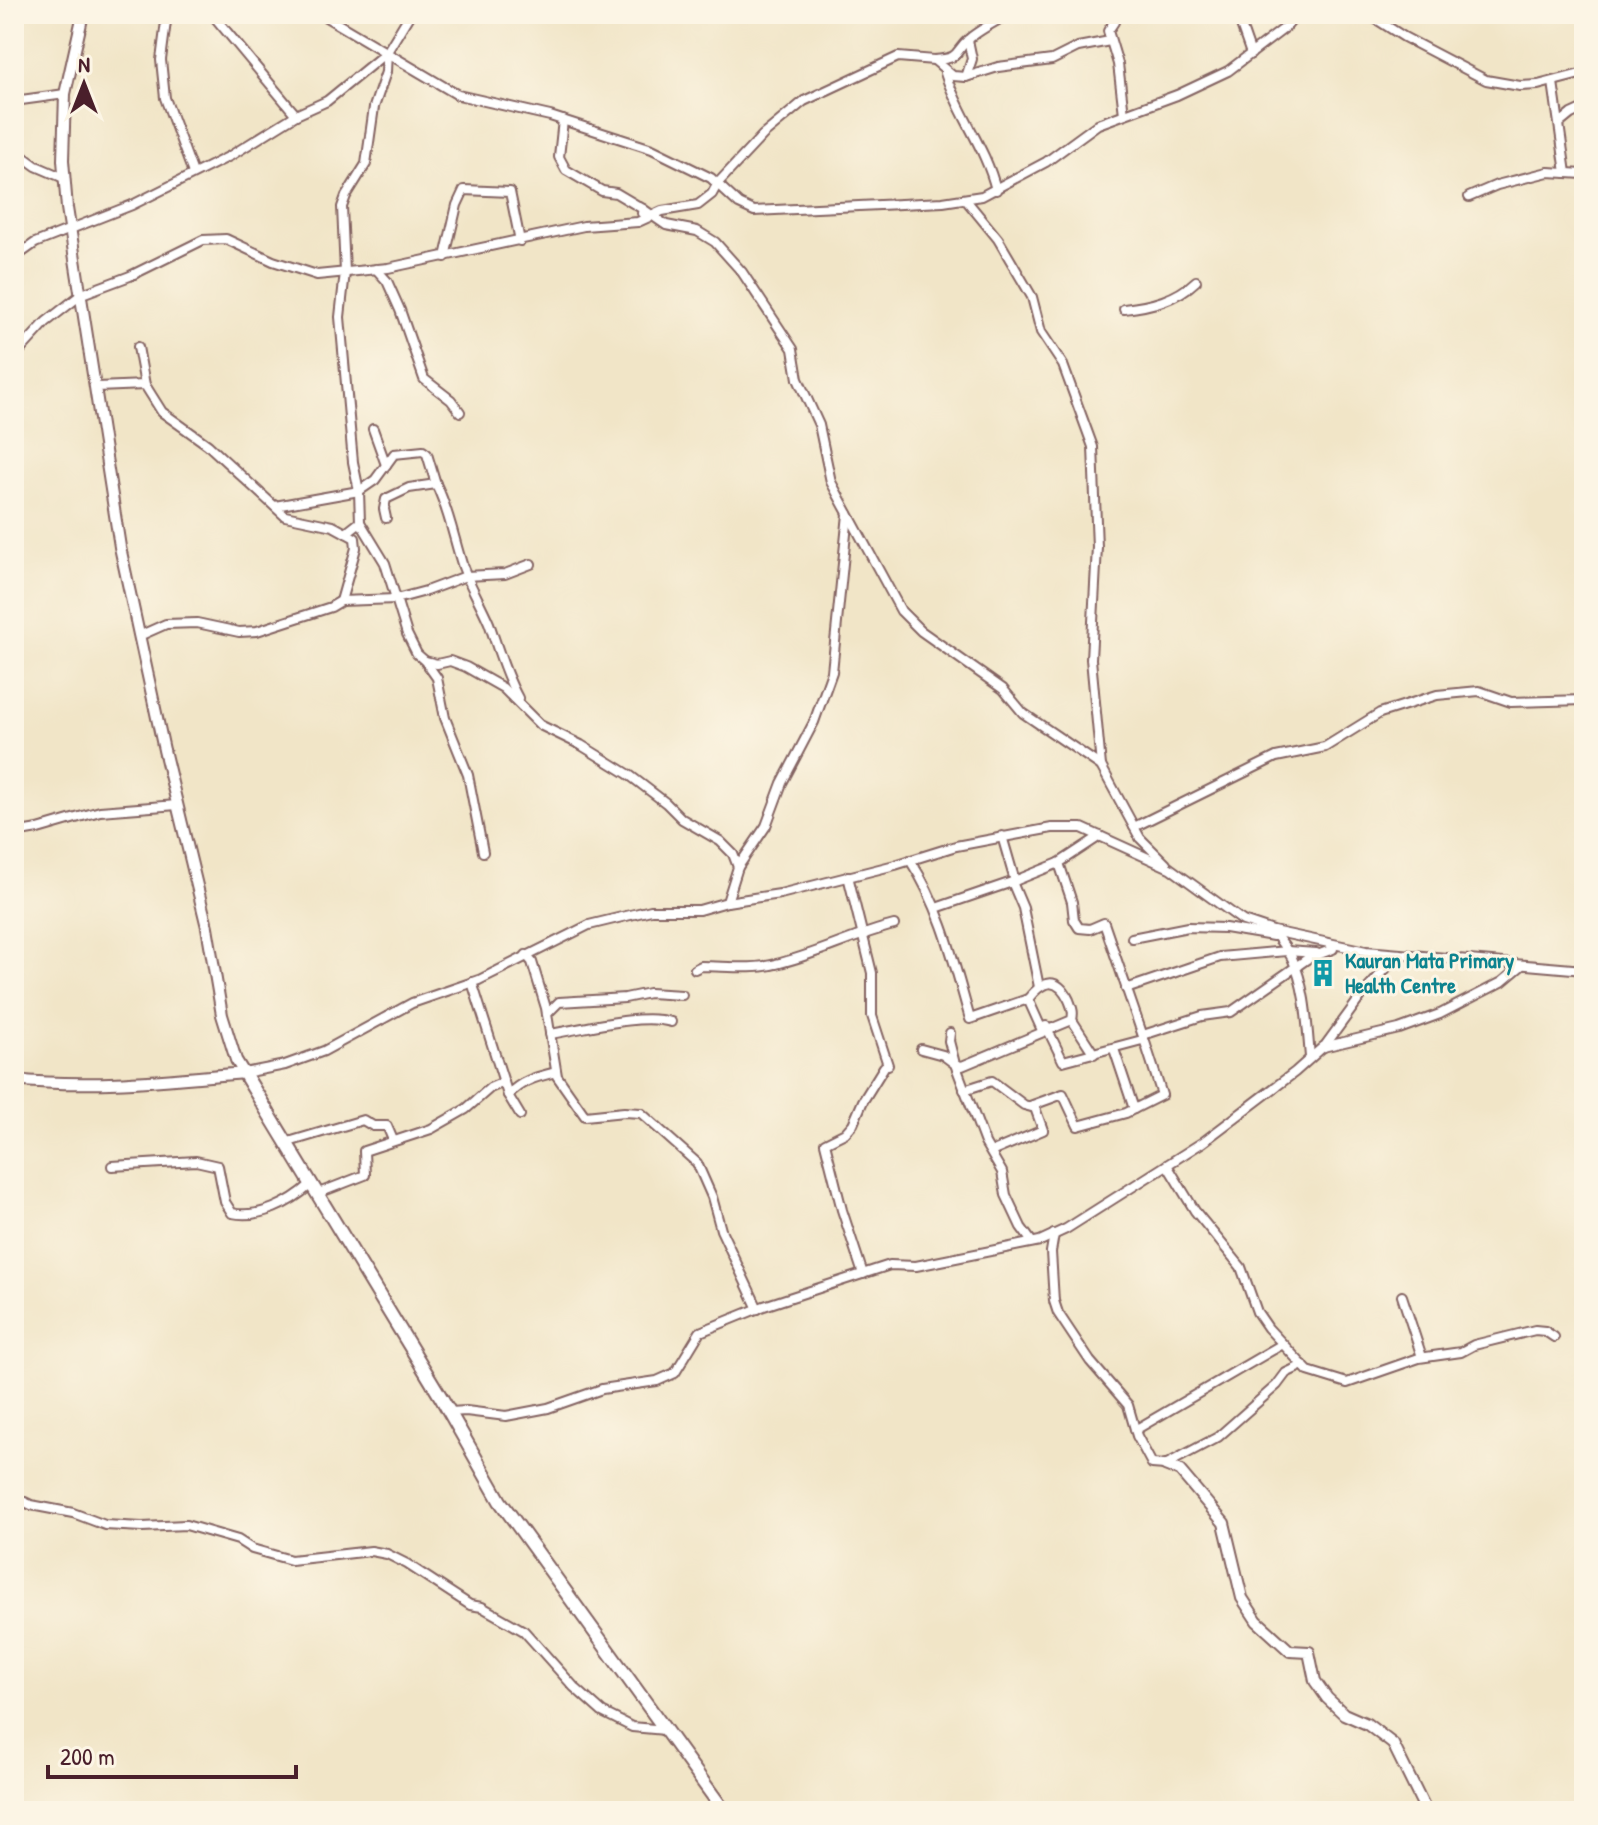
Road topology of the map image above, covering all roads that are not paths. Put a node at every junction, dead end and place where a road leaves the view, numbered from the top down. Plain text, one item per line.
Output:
1 (83, 14) edge
2 (167, 14) edge
3 (212, 14) edge
4 (321, 14) edge
5 (410, 14) edge
6 (1009, 14) edge
7 (1114, 14) edge
8 (1237, 14) edge
9 (1297, 14) edge
10 (1368, 14) edge
11 (1400, 14) edge
12 (1377, 19) junction
13 (968, 39) junction
14 (1110, 41) junction
15 (387, 52) junction
16 (1251, 54) junction
17 (934, 60) junction
18 (945, 72) junction
19 (1584, 73) edge
20 (966, 77) junction
21 (1553, 82) junction
22 (65, 94) junction
23 (14, 101) edge
24 (1584, 108) edge
25 (1124, 114) junction
26 (296, 115) junction
27 (563, 120) junction
28 (1560, 123) junction
29 (14, 150) edge
30 (193, 173) junction
31 (1566, 173) junction
32 (1584, 174) edge
33 (64, 178) junction
34 (718, 183) junction
35 (996, 190) junction
36 (1469, 197) dead end
37 (966, 200) junction
38 (643, 209) junction
39 (651, 216) junction
40 (638, 222) junction
41 (71, 229) junction
42 (520, 241) junction
43 (445, 257) junction
44 (14, 258) edge
45 (376, 269) junction
46 (345, 272) junction
47 (1196, 281) dead end
48 (82, 294) junction
49 (1124, 309) dead end
50 (138, 347) dead end
51 (14, 357) edge
52 (145, 385) junction
53 (97, 387) junction
54 (460, 412) dead end
55 (373, 429) dead end
56 (386, 465) junction
57 (436, 484) junction
58 (359, 491) junction
59 (275, 506) junction
60 (848, 513) junction
61 (386, 518) dead end
62 (360, 522) junction
63 (346, 533) junction
64 (531, 564) dead end
65 (466, 576) junction
66 (396, 599) junction
67 (341, 601) junction
68 (139, 636) junction
69 (425, 661) junction
70 (1584, 700) edge
71 (520, 703) junction
72 (1101, 766) junction
73 (177, 805) junction
74 (1134, 827) junction
75 (14, 833) edge
76 (1002, 836) junction
77 (1100, 836) junction
78 (483, 852) dead end
79 (910, 860) junction
80 (1059, 863) junction
81 (738, 867) junction
82 (1170, 868) junction
83 (848, 876) junction
84 (1014, 882) junction
85 (727, 902) junction
86 (936, 908) junction
87 (894, 925) dead end
88 (863, 933) junction
89 (1275, 934) junction
90 (1132, 938) dead end
91 (1333, 946) junction
92 (1287, 951) junction
93 (1324, 954) junction
94 (1399, 954) junction
95 (526, 955) junction
96 (1522, 966) junction
97 (1294, 968) junction
98 (695, 969) dead end
99 (1584, 970) edge
100 (472, 982) junction
101 (1039, 987) junction
102 (1126, 989) junction
103 (682, 995) dead end
104 (1028, 999) junction
105 (547, 1014) junction
106 (1072, 1020) junction
107 (671, 1022) dead end
108 (1048, 1029) junction
109 (950, 1033) dead end
110 (550, 1034) junction
111 (1144, 1038) junction
112 (1323, 1047) junction
113 (921, 1049) dead end
114 (1114, 1049) junction
115 (1094, 1054) junction
116 (1310, 1057) junction
117 (955, 1064) junction
118 (556, 1072) junction
119 (244, 1073) junction
120 (14, 1080) edge
121 (504, 1082) junction
122 (964, 1090) junction
123 (508, 1095) junction
124 (1030, 1106) junction
125 (1134, 1109) junction
126 (520, 1115) dead end
127 (393, 1140) junction
128 (285, 1143) junction
129 (991, 1152) junction
130 (1167, 1165) junction
131 (112, 1166) dead end
132 (312, 1190) junction
133 (1054, 1234) junction
134 (1032, 1242) junction
135 (863, 1274) junction
136 (1402, 1296) dead end
137 (758, 1309) junction
138 (1554, 1337) dead end
139 (1281, 1345) junction
140 (1422, 1357) junction
141 (1303, 1365) junction
142 (450, 1412) junction
143 (1135, 1430) junction
144 (1165, 1465) junction
145 (14, 1497) edge
146 (665, 1730) junction
147 (724, 1811) edge
148 (1426, 1811) edge

1 - 22 street
2 - 30 street
3 - 26 street
4 - 15 street
5 - 15 street
6 - 13 street
7 - 14 street
8 - 16 street
9 - 16 street
10 - 12 street
11 - 12 street
12 - 21 street
13 - 17 street
13 - 20 street
14 - 20 street
14 - 25 street
15 - 26 street
15 - 27 street
15 - 46 street
16 - 25 street
17 - 18 street
17 - 34 street
18 - 20 street
18 - 35 street
19 - 21 street
21 - 28 street
22 - 23 street
22 - 33 street
24 - 28 street
25 - 35 street
26 - 30 street
27 - 34 street
27 - 38 street
28 - 31 street
29 - 33 street
30 - 41 street
31 - 32 street
31 - 36 street
33 - 41 street
34 - 37 street
34 - 39 street
35 - 37 street
37 - 72 street
38 - 39 street
38 - 40 street
39 - 40 street
39 - 60 street
40 - 42 street
41 - 44 street
41 - 48 street
42 - 43 street
42 - 43 street
43 - 45 street
45 - 46 street
45 - 54 street
46 - 48 street
46 - 58 street
47 - 49 street
48 - 51 street
48 - 53 street
50 - 52 street
52 - 53 street
52 - 59 street
53 - 68 street
55 - 56 street
56 - 57 street
56 - 58 street
57 - 61 street
57 - 65 street
58 - 59 street
58 - 62 street
59 - 63 street
60 - 72 street
60 - 81 street
62 - 63 street
62 - 66 street
63 - 67 street
64 - 65 street
65 - 66 street
65 - 71 street
66 - 67 street
66 - 69 street
67 - 68 street
68 - 73 street
69 - 71 street
69 - 78 street
70 - 74 street
71 - 81 street
72 - 74 street
73 - 75 street
73 - 119 street
74 - 82 street
76 - 77 street
76 - 79 street
76 - 84 street
77 - 80 street
77 - 82 street
79 - 83 street
79 - 86 street
80 - 84 street
80 - 102 street
81 - 85 street
82 - 89 street
83 - 85 street
83 - 88 street
84 - 86 street
84 - 101 street
85 - 95 street
86 - 104 street
87 - 88 street
88 - 98 street
88 - 135 street
89 - 90 street
89 - 91 street
89 - 92 street
91 - 93 street
91 - 94 street
92 - 93 street
92 - 97 street
92 - 102 street
93 - 97 street
94 - 96 street
94 - 112 street
95 - 100 street
95 - 105 street
96 - 99 street
96 - 112 street
97 - 111 street
97 - 116 street
100 - 119 street
100 - 121 street
101 - 104 street
101 - 106 street
102 - 111 street
103 - 105 street
104 - 108 street
105 - 110 street
106 - 108 street
106 - 115 street
107 - 110 street
108 - 115 street
108 - 117 street
109 - 117 street
110 - 118 street
111 - 114 street
111 - 125 street
112 - 116 street
113 - 117 street
114 - 115 street
114 - 125 street
116 - 130 street
117 - 122 street
118 - 123 street
118 - 137 street
119 - 120 street
119 - 128 main road
121 - 123 street
121 - 127 street
122 - 124 street
122 - 129 street
123 - 126 street
124 - 125 street
124 - 129 street
127 - 128 street
127 - 132 street
128 - 132 main road
129 - 134 street
130 - 133 street
130 - 139 street
131 - 132 street
132 - 142 main road
133 - 134 street
133 - 143 street
134 - 135 street
135 - 137 street
136 - 140 street
137 - 142 street
138 - 140 street
139 - 141 street
139 - 143 street
140 - 141 street
141 - 144 street
142 - 146 main road
143 - 144 street
144 - 148 street
145 - 146 street
146 - 147 main road

